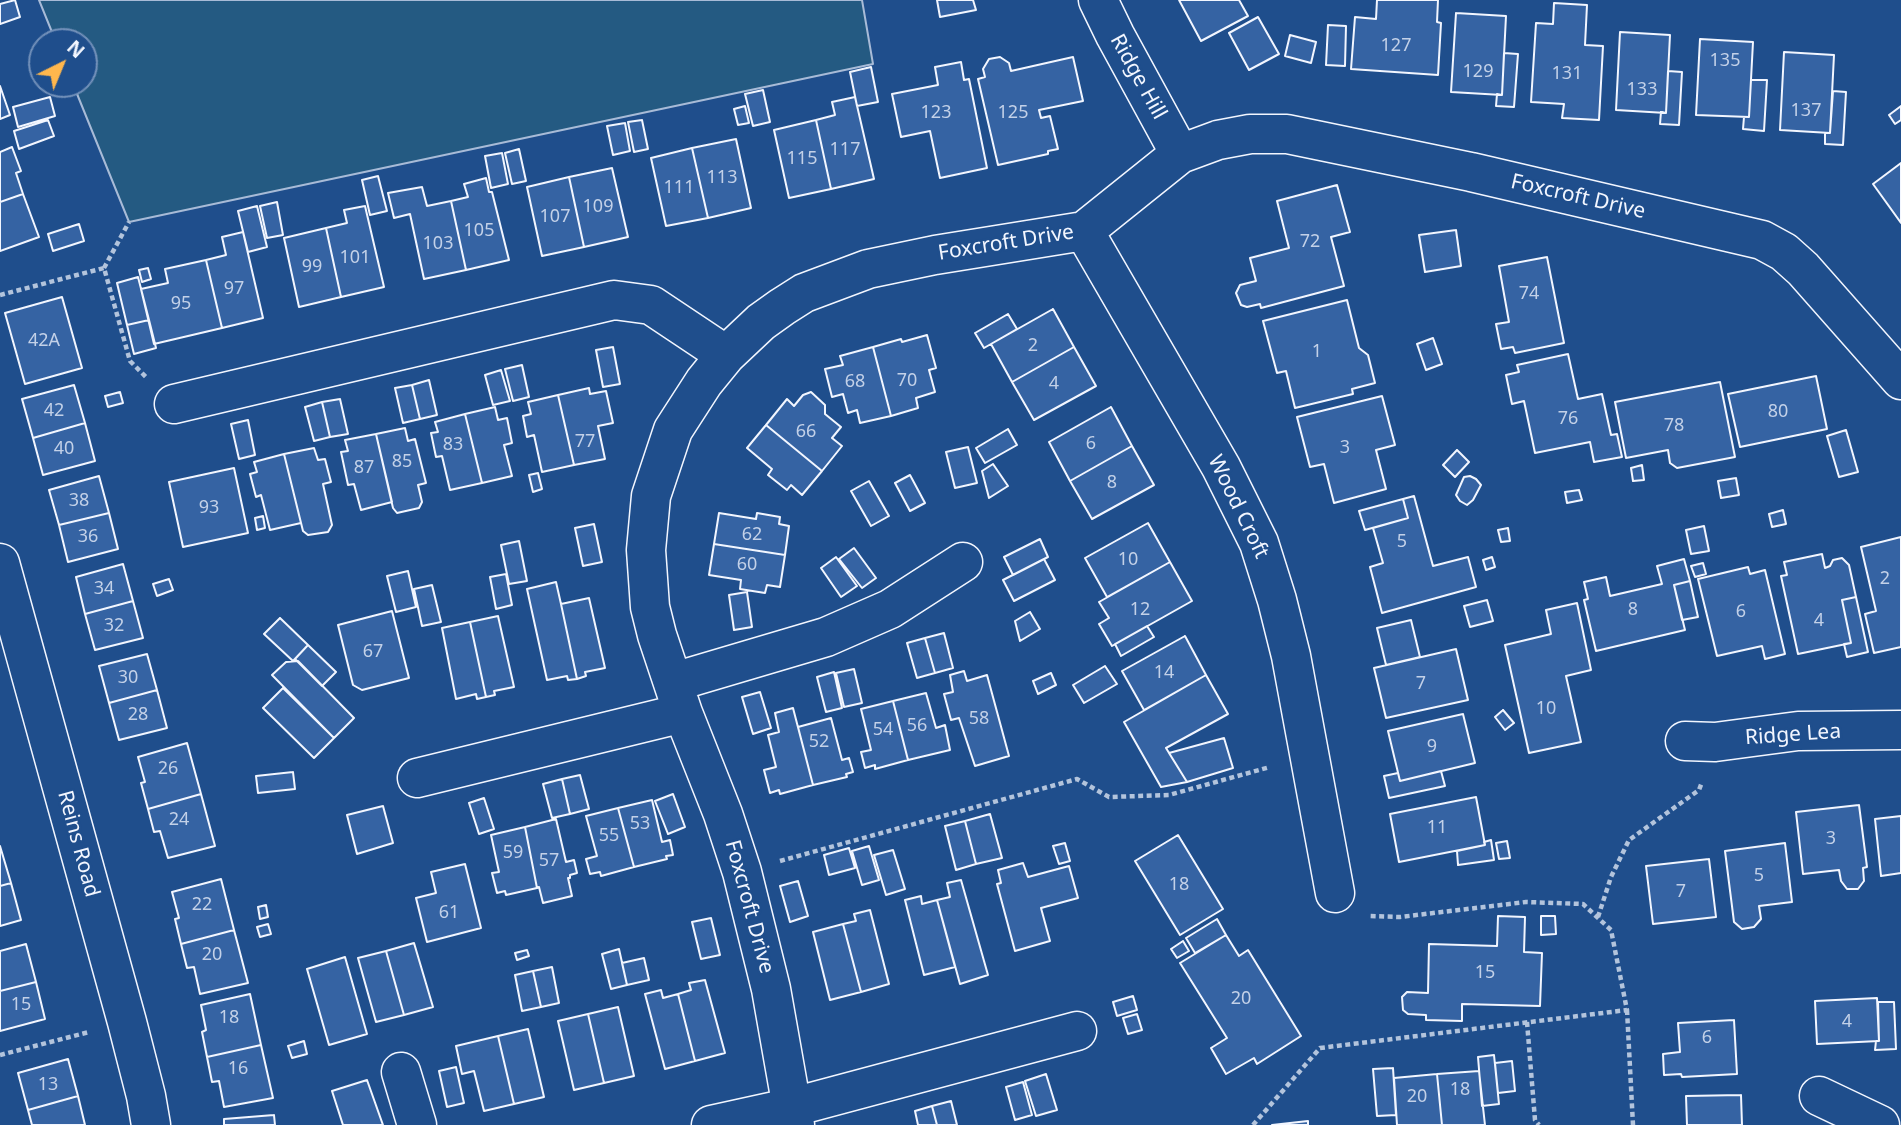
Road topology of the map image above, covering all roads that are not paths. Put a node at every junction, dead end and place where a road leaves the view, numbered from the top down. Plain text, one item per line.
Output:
1 (1098, 0) edge
2 (1180, 154) junction
3 (1084, 231) junction
4 (726, 355) junction
5 (1901, 380) edge
6 (174, 404) road end
7 (963, 562) dead end
8 (0, 563) edge
9 (678, 698) junction
10 (1901, 730) edge
11 (1700, 741) road end
12 (417, 778) dead end
13 (1335, 892) road end
14 (1077, 1031) dead end
15 (401, 1072) dead end
16 (1819, 1096) dead end
17 (794, 1116) edge
18 (151, 1125) edge
19 (417, 1125) edge
20 (711, 1125) edge
21 (1880, 1125) edge

1 - 2 street, Ridge Hill
2 - 3 street, Foxcroft Drive
2 - 5 street, Foxcroft Drive
3 - 4 street, Foxcroft Drive
3 - 13 street, Wood Croft
4 - 6 street
4 - 9 street, Foxcroft Drive
7 - 9 street
8 - 18 street, Reins Road
9 - 12 street
9 - 17 street, Foxcroft Drive
10 - 11 street, Ridge Lea
14 - 17 street
15 - 19 street
16 - 21 street
17 - 20 street

